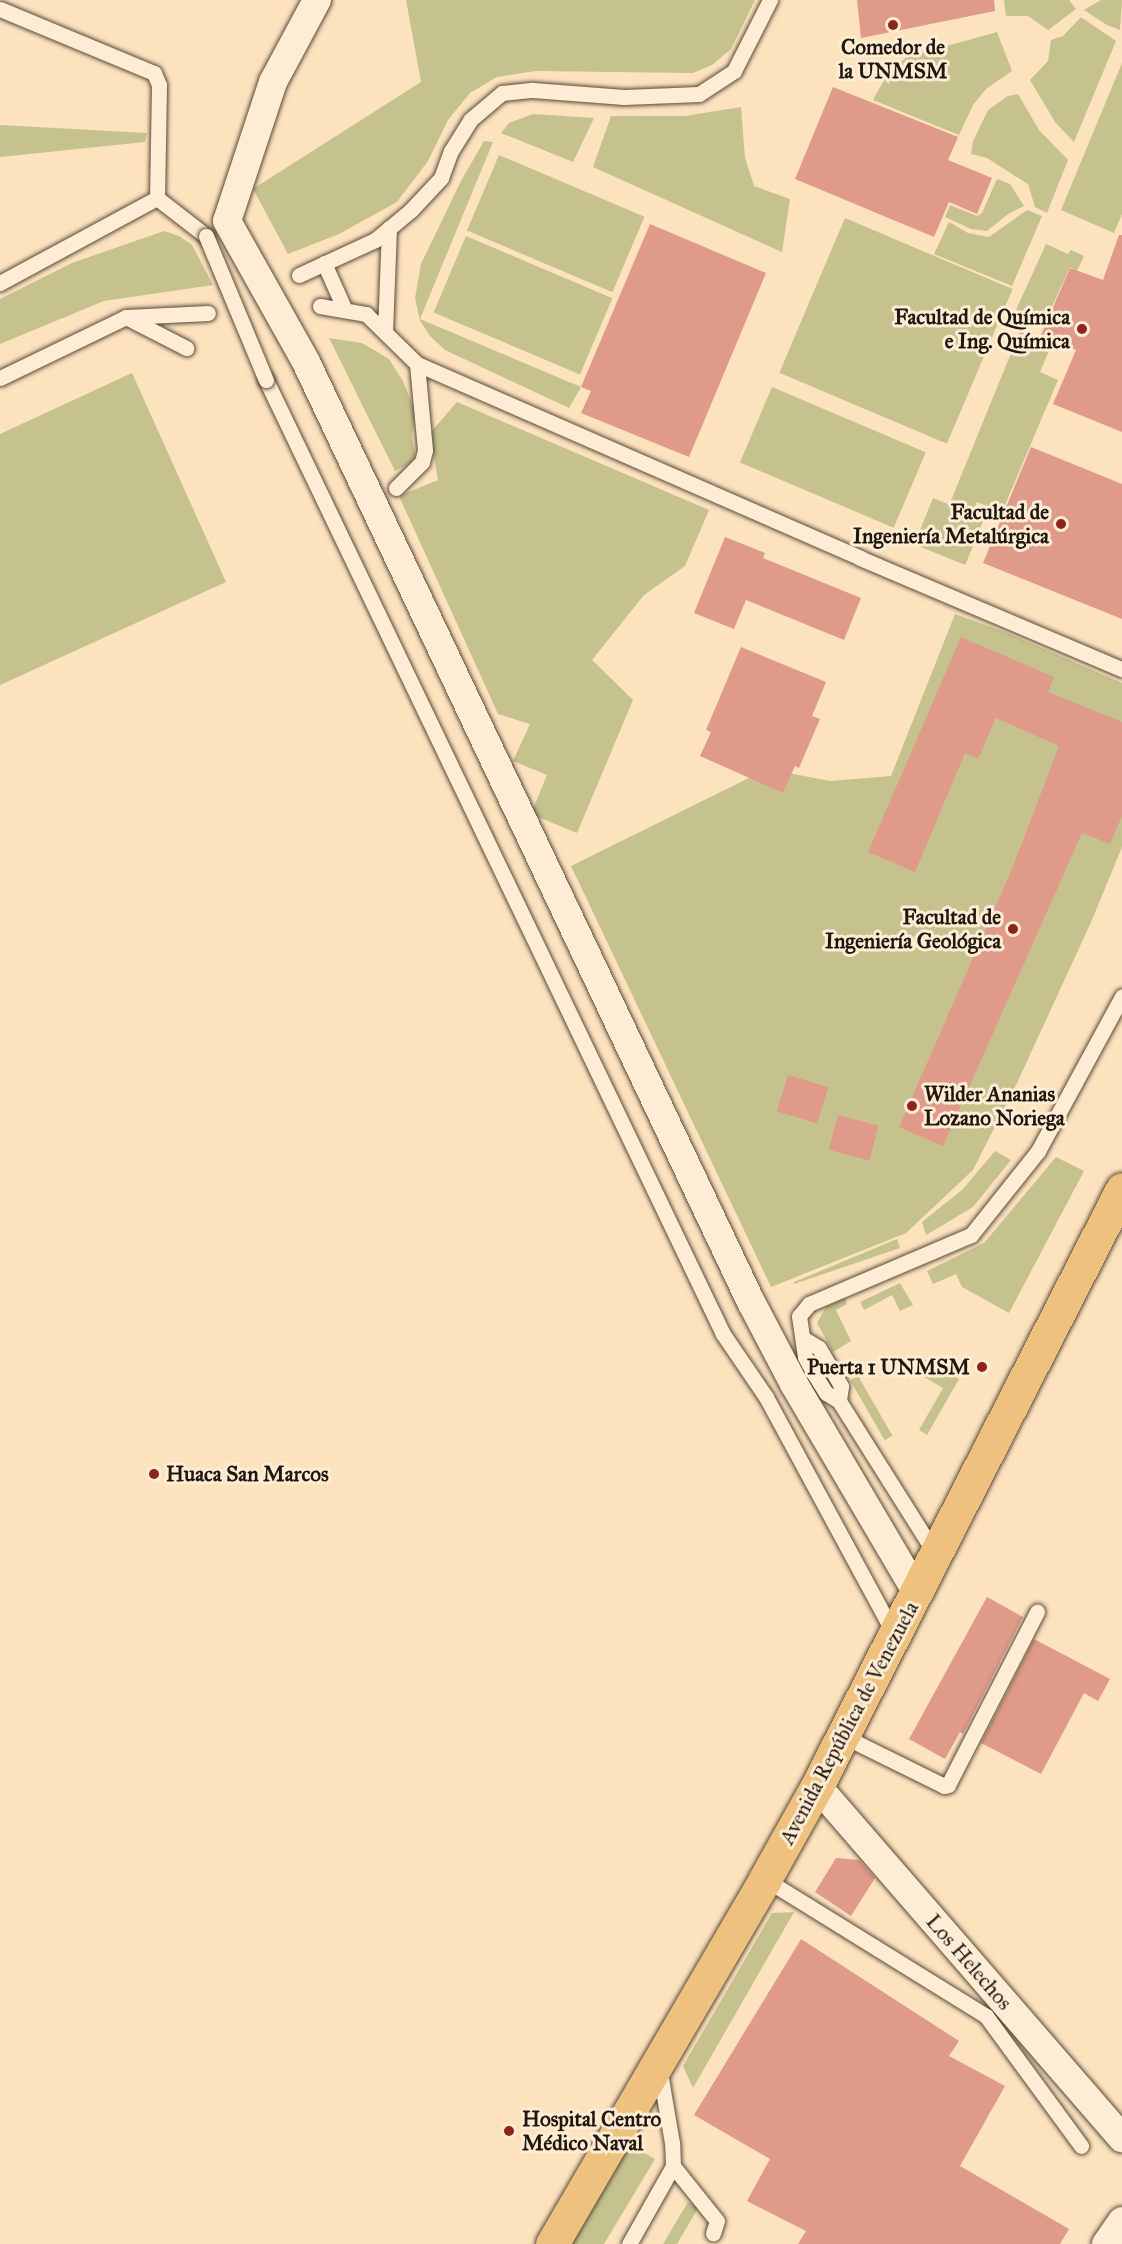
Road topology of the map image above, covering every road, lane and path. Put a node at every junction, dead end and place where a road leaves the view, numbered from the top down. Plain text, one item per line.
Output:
1 (317, 0) edge
2 (770, 0) edge
3 (0, 9) edge
4 (157, 198) junction
5 (388, 228) junction
6 (324, 263) junction
7 (299, 275) dead end
8 (0, 284) edge
9 (320, 306) dead end
10 (344, 308) junction
11 (208, 313) dead end
12 (126, 317) junction
13 (385, 332) junction
14 (186, 348) dead end
15 (417, 364) junction
16 (0, 378) edge
17 (396, 489) dead end
18 (1122, 669) edge
19 (1122, 996) edge
20 (1122, 1189) edge
21 (936, 1554) junction
22 (917, 1593) junction
23 (1037, 1612) dead end
24 (895, 1636) junction
25 (843, 1736) junction
26 (817, 1786) junction
27 (765, 1880) junction
28 (658, 2062) junction
29 (1122, 2138) edge
30 (1081, 2146) dead end
31 (673, 2166) junction
32 (1122, 2221) edge
33 (713, 2232) dead end
34 (552, 2244) edge
35 (629, 2244) edge
36 (1106, 2244) edge

1 - 22 street
2 - 5 lane
3 - 4 lane
4 - 8 lane
4 - 24 lane, bridge
5 - 6 lane
5 - 13 lane
6 - 7 lane
6 - 10 lane
9 - 10 lane
10 - 13 lane
11 - 12 lane
12 - 14 lane
12 - 16 lane
13 - 15 lane
15 - 17 lane
15 - 18 lane
19 - 21 lane
20 - 21 main road, Avenida República de Venezuela
21 - 22 main road, Avenida República de Venezuela
22 - 24 main road, Avenida República de Venezuela
23 - 25 lane
24 - 25 main road, Avenida República de Venezuela
25 - 26 main road, Avenida República de Venezuela
26 - 27 main road, Avenida República de Venezuela
26 - 29 street, Los Helechos
27 - 28 main road, Avenida República de Venezuela
27 - 30 lane
28 - 31 lane
28 - 34 main road, Avenida República de Venezuela
31 - 33 lane
31 - 35 lane
32 - 36 street

